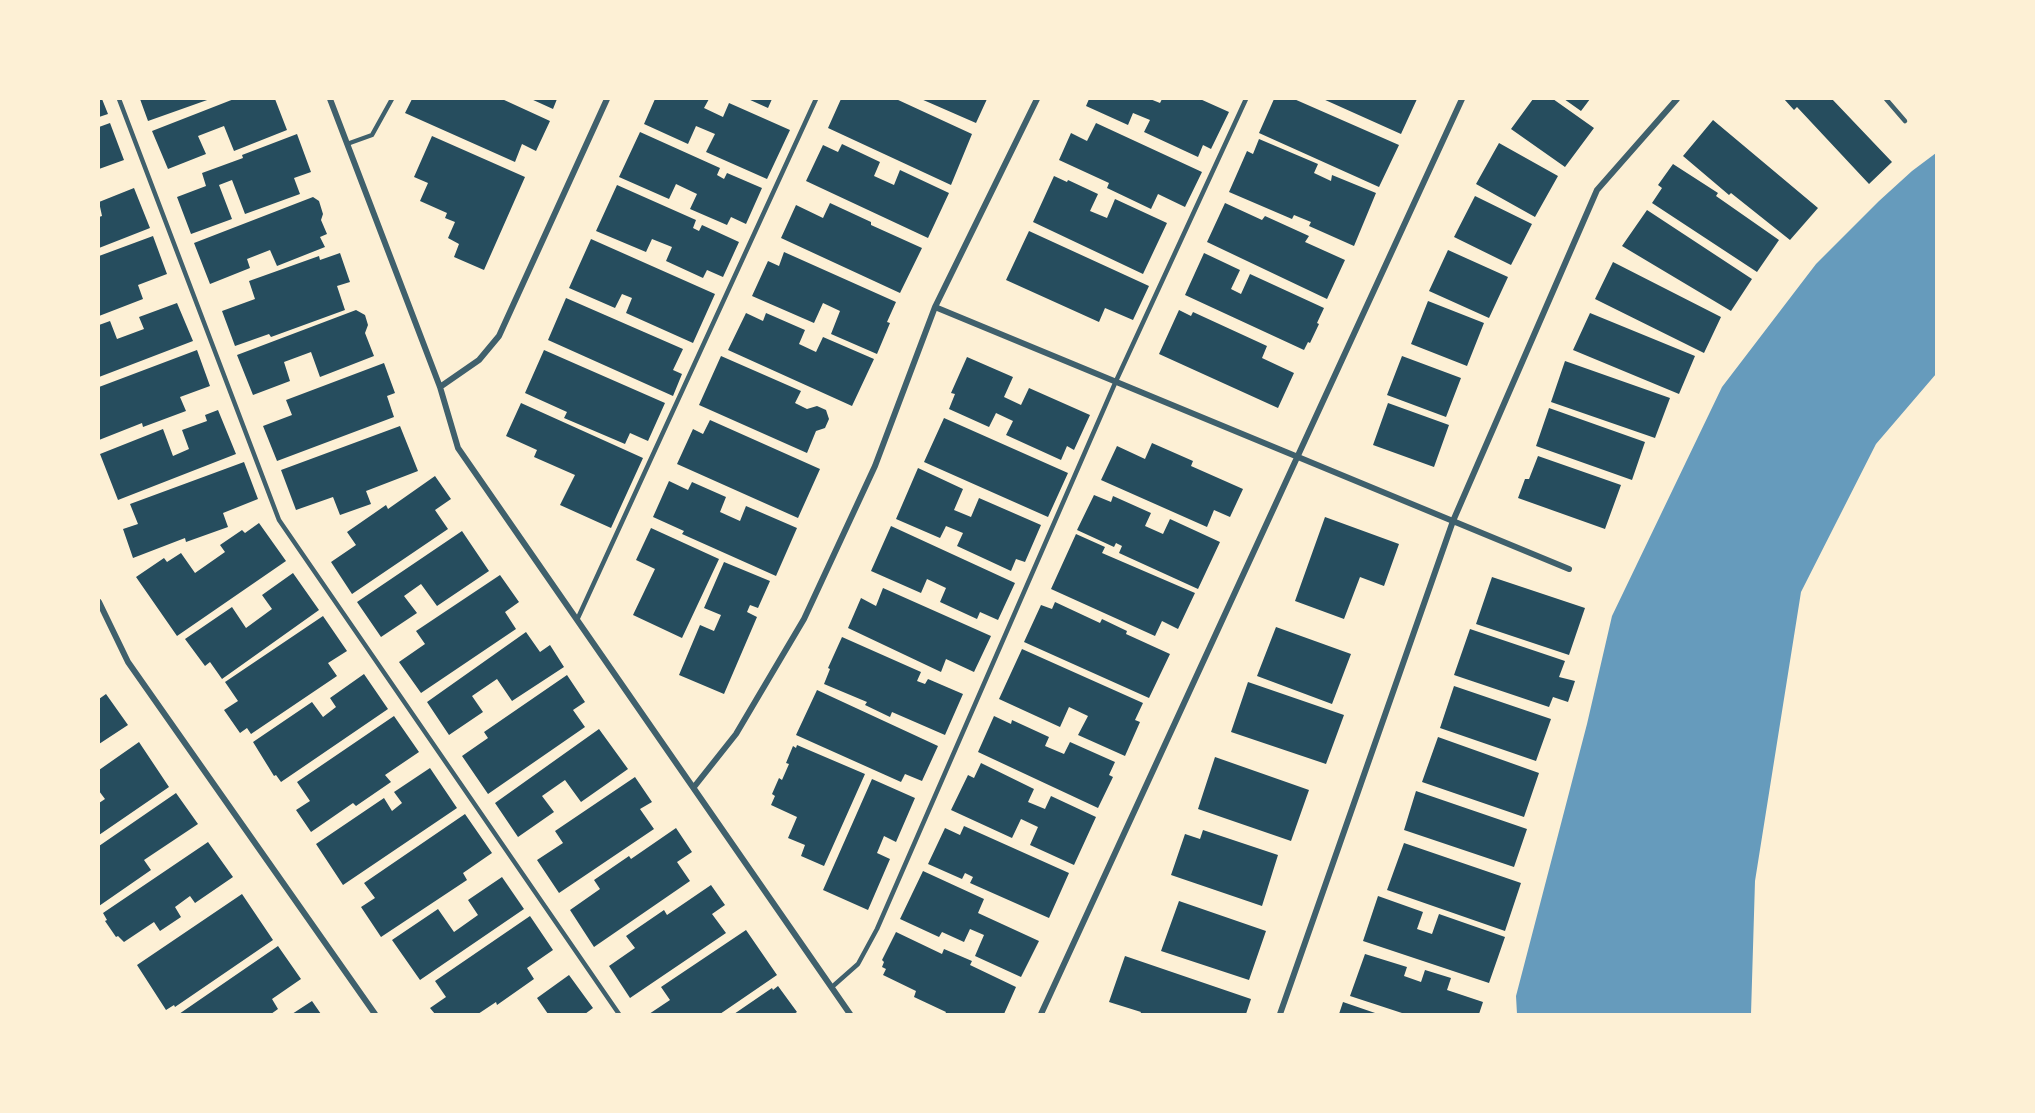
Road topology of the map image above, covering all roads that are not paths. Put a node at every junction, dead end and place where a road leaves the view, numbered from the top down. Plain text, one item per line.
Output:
1 (119, 99) edge
2 (330, 99) edge
3 (392, 99) edge
4 (607, 99) edge
5 (816, 99) edge
6 (1037, 99) edge
7 (1246, 99) edge
8 (1462, 99) edge
9 (1677, 99) edge
10 (1886, 99) edge
11 (1905, 121) dead end
12 (347, 144) junction
13 (935, 307) junction
14 (1116, 381) junction
15 (440, 387) junction
16 (1298, 457) junction
17 (1454, 521) junction
18 (1569, 569) dead end
19 (99, 602) edge
20 (577, 620) junction
21 (694, 787) junction
22 (832, 987) junction
23 (375, 1014) edge
24 (620, 1014) edge
25 (850, 1014) edge
26 (1041, 1014) edge
27 (1281, 1014) edge

1 - 24 lane
2 - 12 street
3 - 12 lane
4 - 15 street
5 - 20 lane
6 - 13 street
7 - 14 lane
8 - 16 street
9 - 17 street
10 - 11 lane
12 - 15 street
13 - 14 street
13 - 21 street
14 - 16 street
14 - 22 lane
15 - 20 street
16 - 17 street
16 - 26 street
17 - 18 street
17 - 27 street
19 - 23 street
20 - 21 street
21 - 22 street
22 - 25 street

